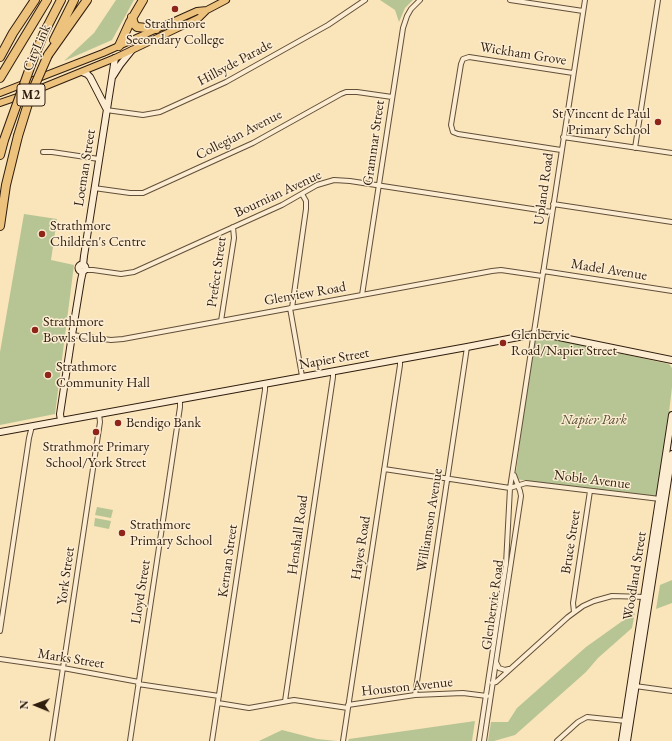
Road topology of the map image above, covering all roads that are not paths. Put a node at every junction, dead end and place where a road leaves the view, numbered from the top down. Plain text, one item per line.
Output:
1 (35, 0) edge
2 (47, 0) edge
3 (61, 0) edge
4 (74, 0) edge
5 (87, 0) edge
6 (143, 0) edge
7 (226, 0) edge
8 (366, 0) edge
9 (420, 0) edge
10 (510, 0) edge
11 (584, 0) edge
12 (658, 0) edge
13 (207, 10) junction
14 (583, 11) junction
15 (132, 17) junction
16 (156, 29) junction
17 (119, 46) junction
18 (132, 50) junction
19 (48, 54) junction
20 (0, 57) edge
21 (115, 58) junction
22 (82, 72) junction
23 (573, 73) junction
24 (1, 74) edge
25 (112, 78) junction
26 (0, 94) edge
27 (392, 97) junction
28 (3, 102) edge
29 (106, 109) junction
30 (563, 137) junction
31 (636, 148) junction
32 (561, 150) junction
33 (43, 152) dead end
34 (672, 153) edge
35 (0, 155) edge
36 (99, 159) junction
37 (379, 186) junction
38 (94, 188) junction
39 (302, 194) junction
40 (553, 204) junction
41 (552, 212) junction
42 (672, 222) edge
43 (0, 226) edge
44 (233, 227) junction
45 (83, 268) junction
46 (543, 271) junction
47 (542, 276) junction
48 (672, 290) edge
49 (362, 295) junction
50 (291, 308) junction
51 (221, 320) junction
52 (534, 334) junction
53 (72, 335) junction
54 (467, 347) junction
55 (400, 359) junction
56 (672, 360) edge
57 (333, 372) junction
58 (302, 376) junction
59 (265, 383) junction
60 (180, 399) junction
61 (100, 414) junction
62 (672, 415) edge
63 (61, 421) junction
64 (29, 427) junction
65 (0, 432) edge
66 (670, 444) edge
67 (672, 454) edge
68 (384, 469) junction
69 (513, 473) junction
70 (448, 479) junction
71 (517, 486) junction
72 (510, 488) junction
73 (590, 491) junction
74 (662, 499) junction
75 (574, 597) junction
76 (647, 597) junction
77 (579, 608) junction
78 (574, 612) junction
79 (0, 631) edge
80 (0, 659) edge
81 (496, 660) junction
82 (63, 668) junction
83 (510, 669) junction
84 (488, 682) junction
85 (139, 683) junction
86 (493, 683) junction
87 (633, 685) junction
88 (672, 691) edge
89 (415, 695) junction
90 (219, 696) junction
91 (485, 696) junction
92 (491, 697) junction
93 (285, 701) junction
94 (218, 704) junction
95 (348, 707) junction
96 (628, 722) junction
97 (52, 741) edge
98 (130, 741) edge
99 (212, 741) edge
100 (343, 741) edge
101 (479, 741) edge
102 (484, 741) edge
103 (557, 741) edge
104 (622, 741) edge
105 (628, 741) edge

1 - 20 highway
2 - 24 highway
3 - 35 highway, CityLink / M2, bridge
4 - 19 highway, CityLink / M2
5 - 19 highway
6 - 15 highway
7 - 13 main road
8 - 29 street, Hillsyde Parade
9 - 27 street, Grammar Street
10 - 14 street
11 - 14 street, Upland Road
12 - 31 street
13 - 16 main road
13 - 18 main road
14 - 23 street, Upland Road
15 - 16 highway
15 - 17 highway
16 - 17 main road
17 - 21 main road
17 - 26 main road
18 - 21 main road
18 - 25 street
19 - 43 highway, CityLink / M2, bridge
21 - 22 main road
21 - 25 street, Loeman Street
22 - 28 main road
22 - 29 street
23 - 30 street, Upland Road
23 - 32 street, Wickham Grove
25 - 29 street, Loeman Street
26 - 28 main road
27 - 37 street, Grammar Street
27 - 38 street, Collegian Avenue
29 - 36 street, Loeman Street
30 - 31 street
30 - 32 street, Upland Road
31 - 34 street
32 - 40 street, Upland Road
33 - 36 street
36 - 38 street, Loeman Street
37 - 39 street, Bournian Avenue
37 - 41 street, Bournian Avenue
37 - 49 street, Grammar Street
38 - 45 street, Loeman Street
39 - 44 street, Bournian Avenue
39 - 50 street
40 - 41 street, Upland Road
40 - 42 street
41 - 46 street, Upland Road
44 - 45 street, Bournian Avenue
44 - 51 street, Prefect Street
45 - 53 street, Loeman Street
46 - 47 street, Upland Road
46 - 48 street, Madel Avenue
47 - 49 street, Glenview Road
47 - 52 street, Upland Road
49 - 50 street, Glenview Road
50 - 51 street, Glenview Road
50 - 58 street
51 - 53 street, Glenview Road
52 - 54 street, Napier Street
52 - 56 street, Napier Street
52 - 69 street, Glenbervie Road
53 - 63 street, Loeman Street
54 - 55 street, Napier Street
54 - 70 street, Williamson Avenue
55 - 57 street, Napier Street
55 - 68 street, Hayes Road
57 - 58 street, Napier Street
57 - 93 street, Henshall Road
58 - 59 street, Napier Street
59 - 60 street, Napier Street
59 - 90 street, Kernan Street
60 - 61 street, Napier Street
60 - 85 street, Lloyd Street
61 - 63 street, Napier Street
61 - 82 street, York Street
62 - 66 street, Woodland Street
63 - 64 street, Napier Street
64 - 65 street, Napier Street
64 - 79 street
66 - 74 street, Woodland Street
67 - 74 street, Woodland Street
68 - 70 street
68 - 95 street, Hayes Road
69 - 71 street, Glenbervie Road
69 - 72 street, Glenbervie Road
70 - 72 street
70 - 89 street, Williamson Avenue
71 - 72 street, Noble Avenue
71 - 73 street, Noble Avenue
71 - 81 street, Glenbervie Road
72 - 84 street, Glenbervie Road
73 - 74 street, Noble Avenue
73 - 75 street, Bruce Street
74 - 76 street, Woodland Street
75 - 77 street
75 - 78 street, Bruce Street
76 - 77 street
76 - 87 street, Woodland Street
77 - 78 street
78 - 83 street
80 - 82 street, Marks Street
81 - 83 street
81 - 86 street, Glenbervie Road
82 - 85 street, Marks Street
82 - 97 street, York Street
83 - 86 street
84 - 86 street
84 - 91 street, Glenbervie Road
85 - 90 street, Marks Street
85 - 98 street, Lloyd Street
86 - 92 street, Glenbervie Road
87 - 88 street
87 - 96 street, Woodland Street
89 - 91 street, Houston Avenue
89 - 95 street, Houston Avenue
90 - 94 street, Kernan Street
91 - 92 street, Houston Avenue
91 - 101 street, Glenbervie Road
92 - 102 street, Glenbervie Road
93 - 94 street, Houston Avenue
93 - 95 street, Houston Avenue
94 - 99 street, Kernan Street
95 - 100 street, Hayes Road
96 - 103 street
96 - 104 street, Woodland Street
96 - 105 street, Woodland Street

